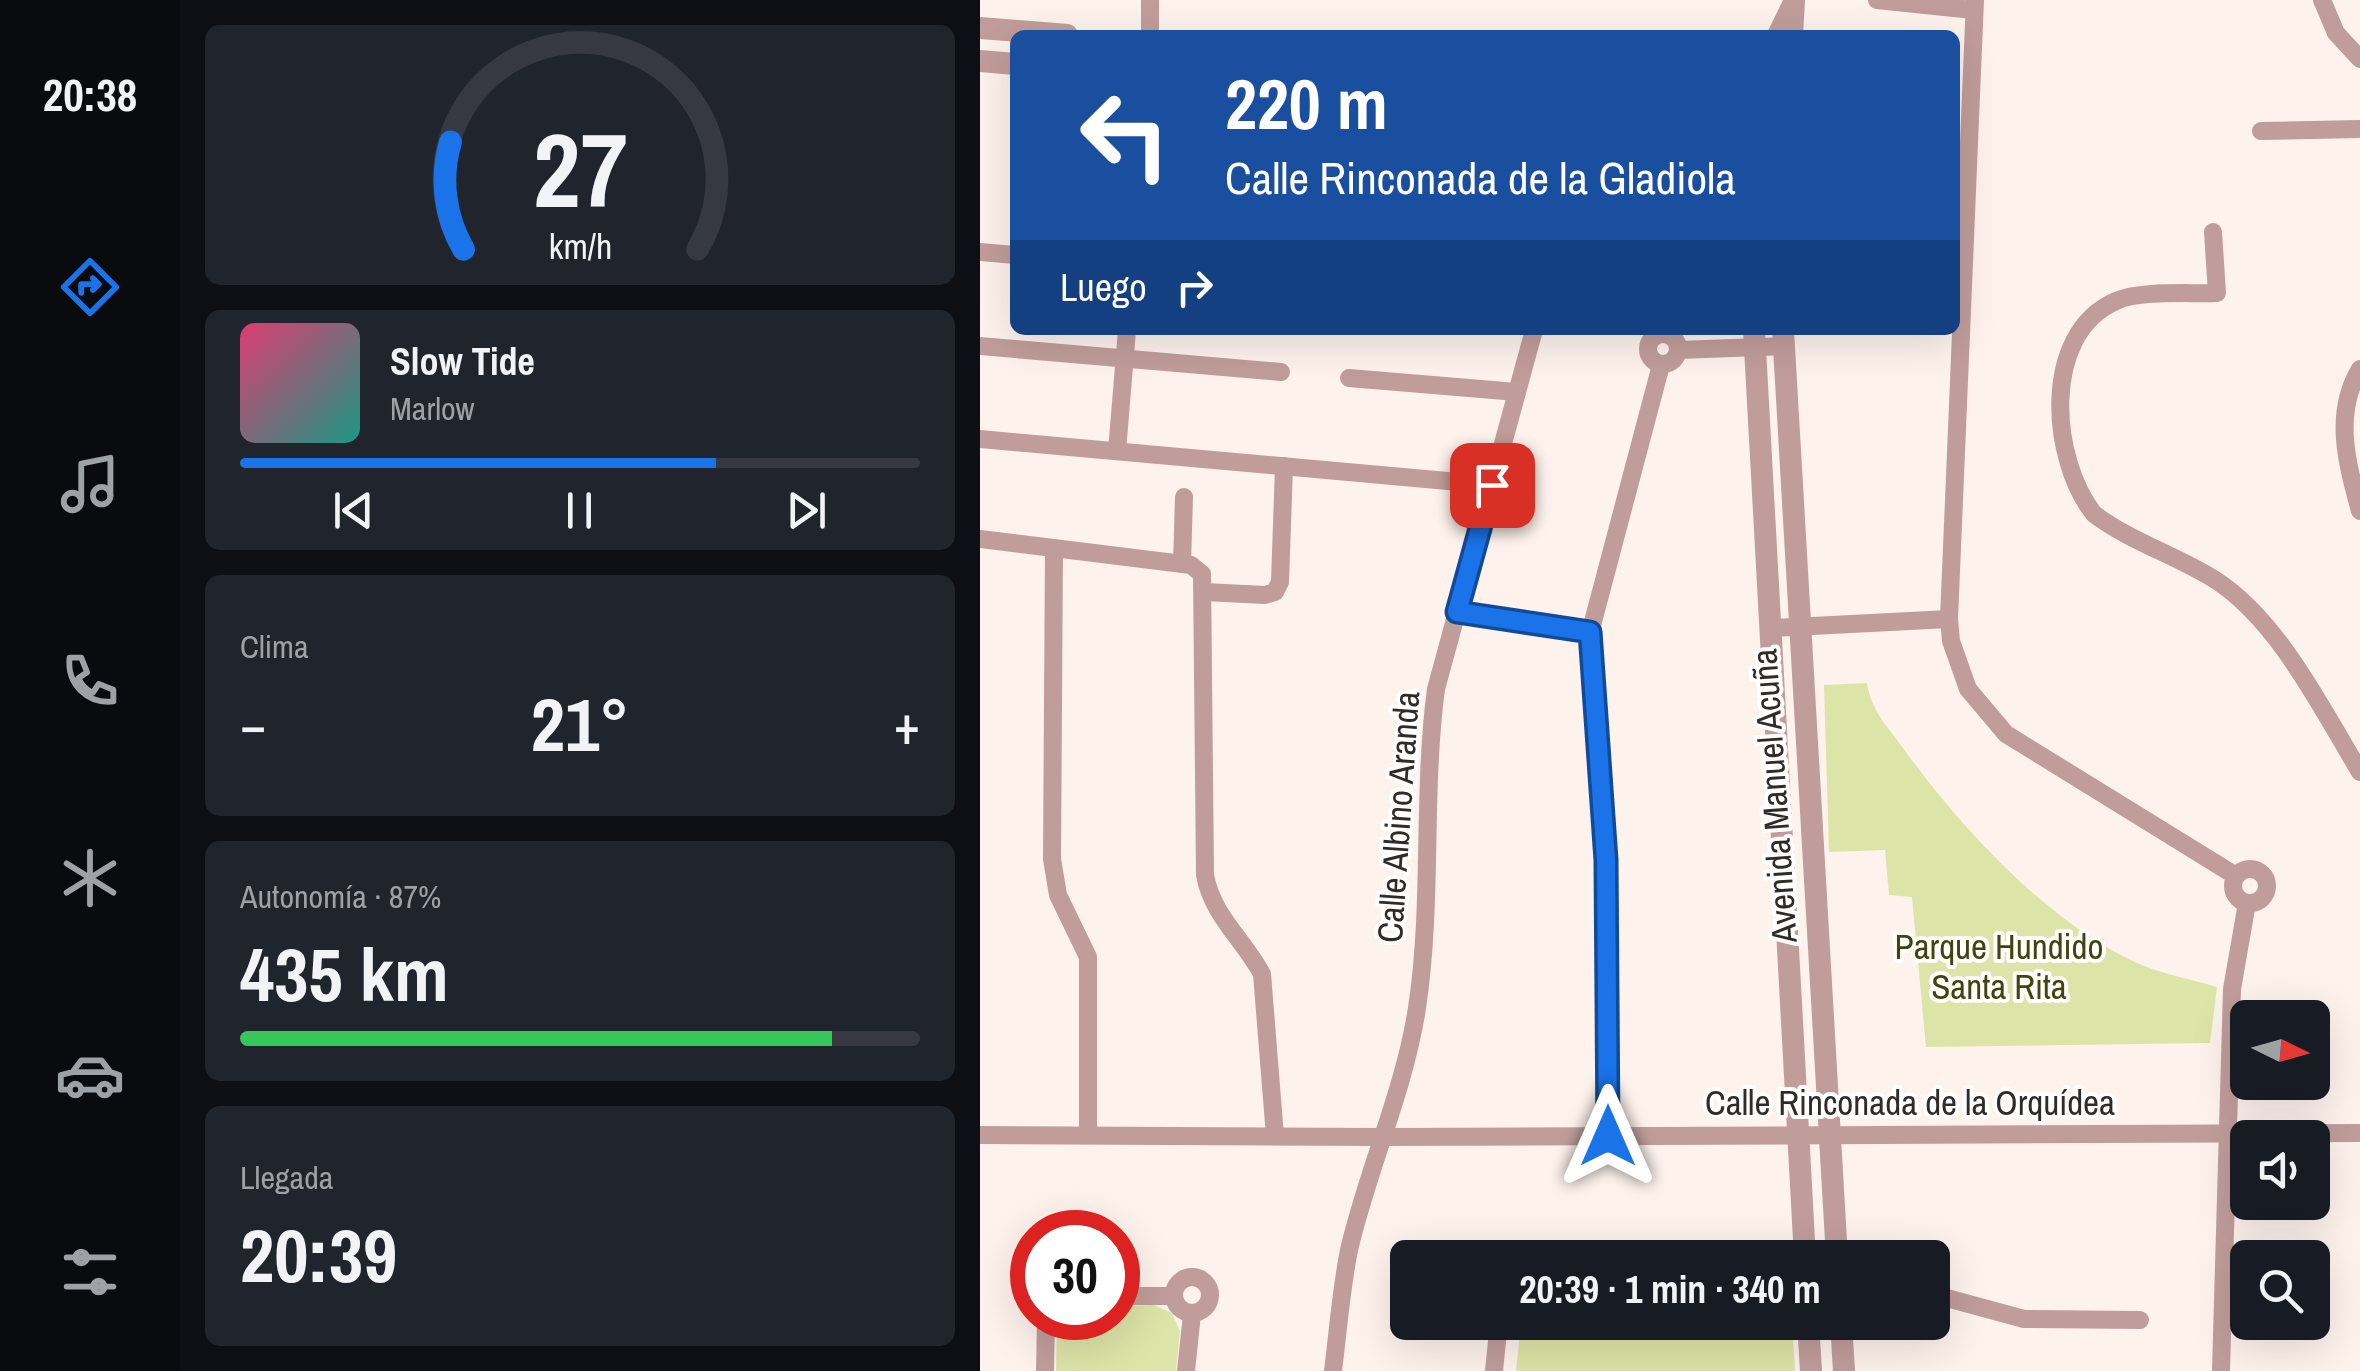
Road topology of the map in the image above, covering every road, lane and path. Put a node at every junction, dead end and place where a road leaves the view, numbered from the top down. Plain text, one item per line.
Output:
1 (1150, 0) edge
2 (1794, 0) edge
3 (1877, 0) edge
4 (2322, 0) edge
5 (1974, 5) edge
6 (980, 28) edge
7 (1010, 30) edge
8 (1150, 30) edge
9 (1779, 30) edge
10 (1794, 30) edge
11 (2360, 59) edge
12 (980, 61) edge
13 (1010, 64) edge
14 (2360, 129) edge
15 (2261, 131) dead end
16 (2212, 232) dead end
17 (980, 252) edge
18 (1010, 255) edge
19 (1127, 335) edge
20 (1533, 335) edge
21 (1754, 338) edge
22 (1783, 338) edge
23 (980, 346) edge
24 (1679, 350) junction
25 (1125, 359) junction
26 (1661, 364) junction
27 (2360, 368) edge
28 (1280, 372) dead end
29 (1349, 378) dead end
30 (1517, 392) junction
31 (980, 439) edge
32 (1117, 451) junction
33 (1284, 466) junction
34 (1492, 485) junction
35 (1184, 497) dead end
36 (2360, 511) edge
37 (980, 538) edge
38 (1054, 548) junction
39 (1190, 566) junction
40 (1204, 592) junction
41 (1457, 612) junction
42 (1950, 619) junction
43 (1799, 626) junction
44 (1773, 628) junction
45 (1590, 632) junction
46 (2360, 772) edge
47 (2236, 876) junction
48 (2247, 903) junction
49 (2227, 1133) junction
50 (2360, 1133) edge
51 (980, 1135) edge
52 (1801, 1135) junction
53 (1830, 1135) junction
54 (1088, 1136) junction
55 (1276, 1136) junction
56 (1608, 1136) junction
57 (1384, 1137) junction
58 (1804, 1240) edge
59 (1836, 1240) edge
60 (1140, 1296) edge
61 (1173, 1296) junction
62 (1950, 1299) edge
63 (1192, 1314) junction
64 (2140, 1320) dead end
65 (1046, 1340) edge
66 (1497, 1340) edge
67 (1809, 1340) edge
68 (1842, 1340) edge
69 (1045, 1371) edge
70 (1186, 1371) edge
71 (1334, 1371) edge
72 (1494, 1371) edge
73 (1812, 1371) edge
74 (1844, 1371) edge
75 (2221, 1371) edge

1 - 8 street
2 - 9 street
2 - 10 street
3 - 5 street
4 - 11 street
5 - 42 street
6 - 7 street
12 - 13 street
14 - 15 street
16 - 46 street
17 - 18 street
19 - 25 street
20 - 30 street, Calle Albino Aranda
21 - 22 street
21 - 24 street
21 - 44 street, Avenida Manuel Acuña
22 - 43 street, Avenida Manuel Acuña
23 - 25 street
24 - 26 street
24 - 26 street
25 - 28 street
25 - 32 street
26 - 45 street
27 - 36 street
29 - 30 street
30 - 34 street, Calle Albino Aranda
31 - 32 street
32 - 33 street
33 - 34 street
33 - 40 street
34 - 41 street, Calle Albino Aranda
35 - 39 street
37 - 38 street
38 - 39 street
38 - 54 street
39 - 40 street
40 - 55 street
41 - 45 street
41 - 57 street, Calle Albino Aranda
42 - 43 street
42 - 47 street
43 - 44 street
43 - 53 street, Avenida Manuel Acuña
44 - 52 street, Avenida Manuel Acuña
45 - 56 street
47 - 48 street
47 - 48 street
48 - 49 street
49 - 50 street, Calle Rinconada de la Orquídea
49 - 53 street, Calle Rinconada de la Orquídea
49 - 75 street
51 - 54 street, Calle Rinconada de la Orquídea
52 - 53 street, Calle Rinconada de la Orquídea
52 - 56 street, Calle Rinconada de la Orquídea
52 - 58 street, Avenida Manuel Acuña
53 - 59 street, Avenida Manuel Acuña
54 - 55 street, Calle Rinconada de la Orquídea
55 - 57 street, Calle Rinconada de la Orquídea
56 - 57 street, Calle Rinconada de la Orquídea
57 - 71 street, Calle Albino Aranda
60 - 61 street
61 - 63 street
61 - 63 street
62 - 64 street
63 - 70 street
65 - 69 street
66 - 72 street
67 - 73 street
68 - 74 street

